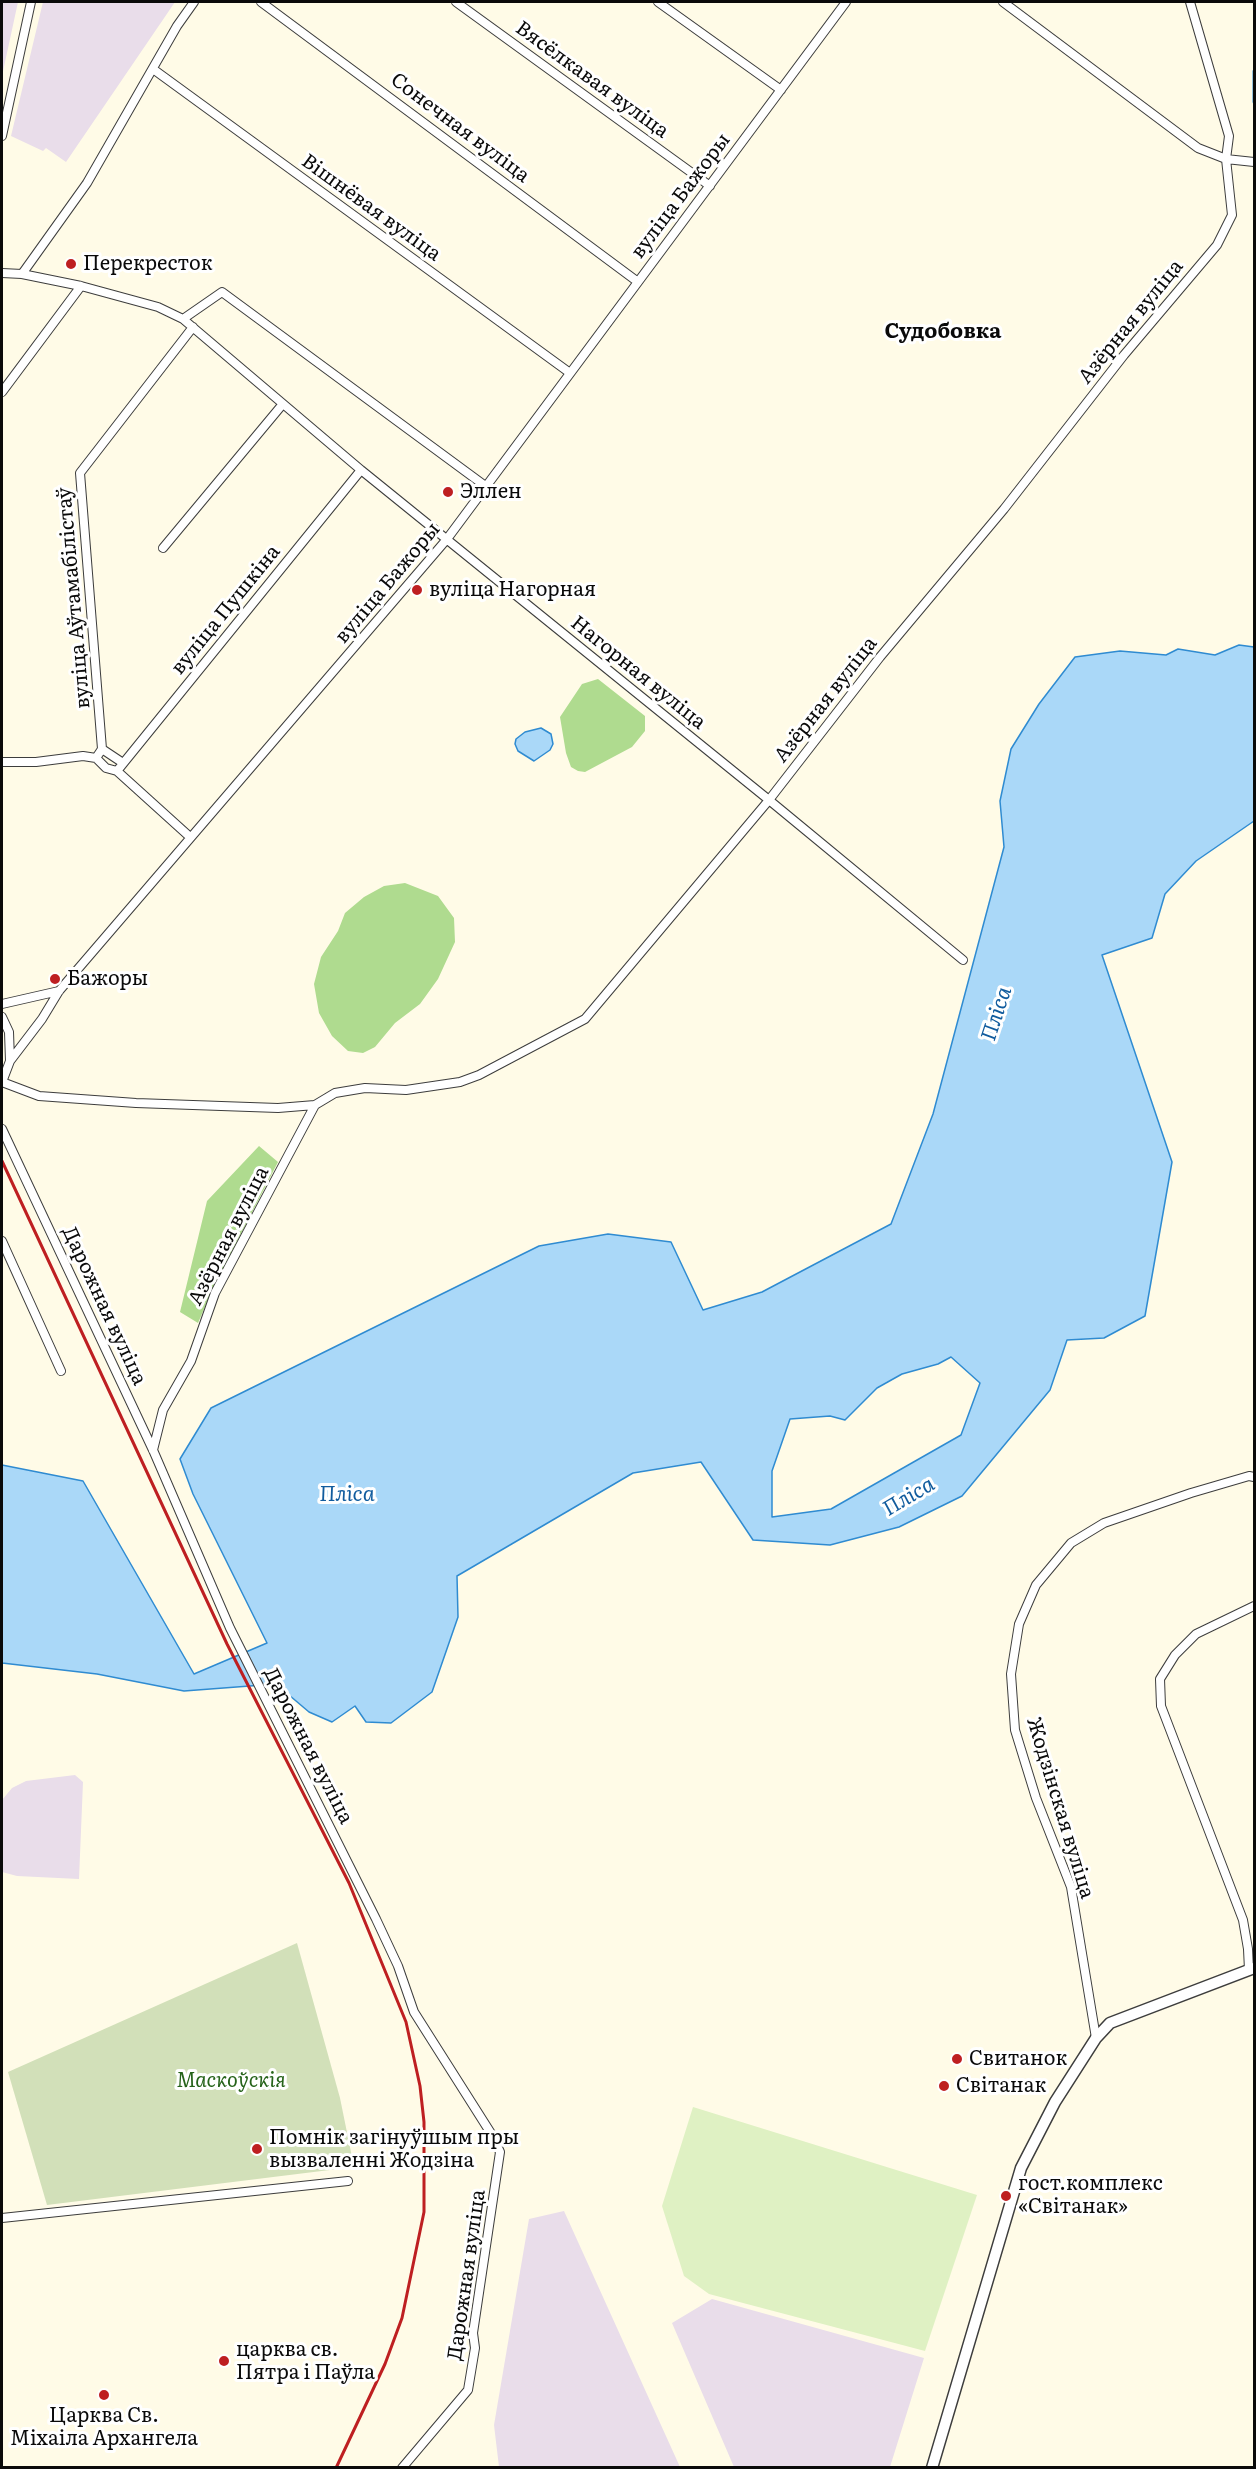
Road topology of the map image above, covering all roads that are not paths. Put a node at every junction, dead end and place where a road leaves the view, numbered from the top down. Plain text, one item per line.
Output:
1 (31, 2) edge
2 (194, 2) edge
3 (261, 2) edge
4 (456, 2) edge
5 (658, 2) edge
6 (846, 2) edge
7 (1003, 2) edge
8 (1190, 2) edge
9 (153, 69) junction
10 (781, 90) junction
11 (2, 136) edge
12 (1226, 159) junction
13 (1254, 162) edge
14 (710, 186) junction
15 (2, 273) edge
16 (22, 274) junction
17 (638, 282) junction
18 (81, 286) junction
19 (183, 319) junction
20 (193, 327) junction
21 (570, 373) junction
22 (2, 392) edge
23 (282, 405) junction
24 (361, 470) junction
25 (488, 488) junction
26 (447, 539) junction
27 (163, 548) dead end
28 (102, 749) junction
29 (96, 759) junction
30 (2, 762) edge
31 (123, 763) junction
32 (117, 771) junction
33 (769, 800) junction
34 (190, 837) junction
35 (963, 960) dead end
36 (59, 991) junction
37 (2, 1004) edge
38 (2, 1017) edge
39 (10, 1061) junction
40 (2, 1082) edge
41 (315, 1105) junction
42 (2, 1129) edge
43 (2, 1241) edge
44 (61, 1371) dead end
45 (153, 1450) junction
46 (1254, 1477) edge
47 (1254, 1606) edge
48 (1252, 1969) edge
49 (1096, 2038) junction
50 (348, 2181) dead end
51 (2, 2218) edge
52 (402, 2468) edge
53 (932, 2468) edge

1 - 11 street
2 - 9 street
3 - 17 street, Сонечная вуліца
4 - 14 street, Вясёлкавая вуліца
5 - 10 street
6 - 10 street, вуліца Бажоры
7 - 12 street
8 - 12 street, Азёрная вуліца
9 - 16 street
9 - 21 street, Вішнёвая вуліца
10 - 14 street, вуліца Бажоры
12 - 13 street
12 - 33 street, Азёрная вуліца
14 - 17 street, вуліца Бажоры
15 - 16 street, Нагорная вуліца
16 - 18 street, Нагорная вуліца
17 - 21 street, вуліца Бажоры
18 - 19 street, Нагорная вуліца
18 - 22 street
19 - 20 street, Нагорная вуліца
19 - 25 street
20 - 23 street, Нагорная вуліца
20 - 28 street, вуліца Аўтамабілістаў
21 - 25 street, вуліца Бажоры
23 - 24 street, Нагорная вуліца
23 - 27 street
24 - 26 street, Нагорная вуліца
24 - 31 street, вуліца Пушкіна
25 - 26 street, вуліца Бажоры
26 - 33 street, Нагорная вуліца
26 - 34 street, вуліца Бажоры
28 - 29 street
28 - 31 street
29 - 30 street
29 - 32 street
31 - 32 street, вуліца Пушкіна
32 - 34 street
33 - 35 street, Нагорная вуліца
33 - 41 street, Азёрная вуліца
34 - 36 street, вуліца Бажоры
36 - 37 street
36 - 39 street, вуліца Бажоры
38 - 39 street
39 - 40 street
40 - 41 street, Азёрная вуліца
41 - 45 street, Азёрная вуліца
42 - 45 street, Дарожная вуліца
43 - 44 street
45 - 52 street, Дарожная вуліца
46 - 49 street, Жодзінская вуліца
47 - 48 street
48 - 49 street
49 - 53 street
50 - 51 street

